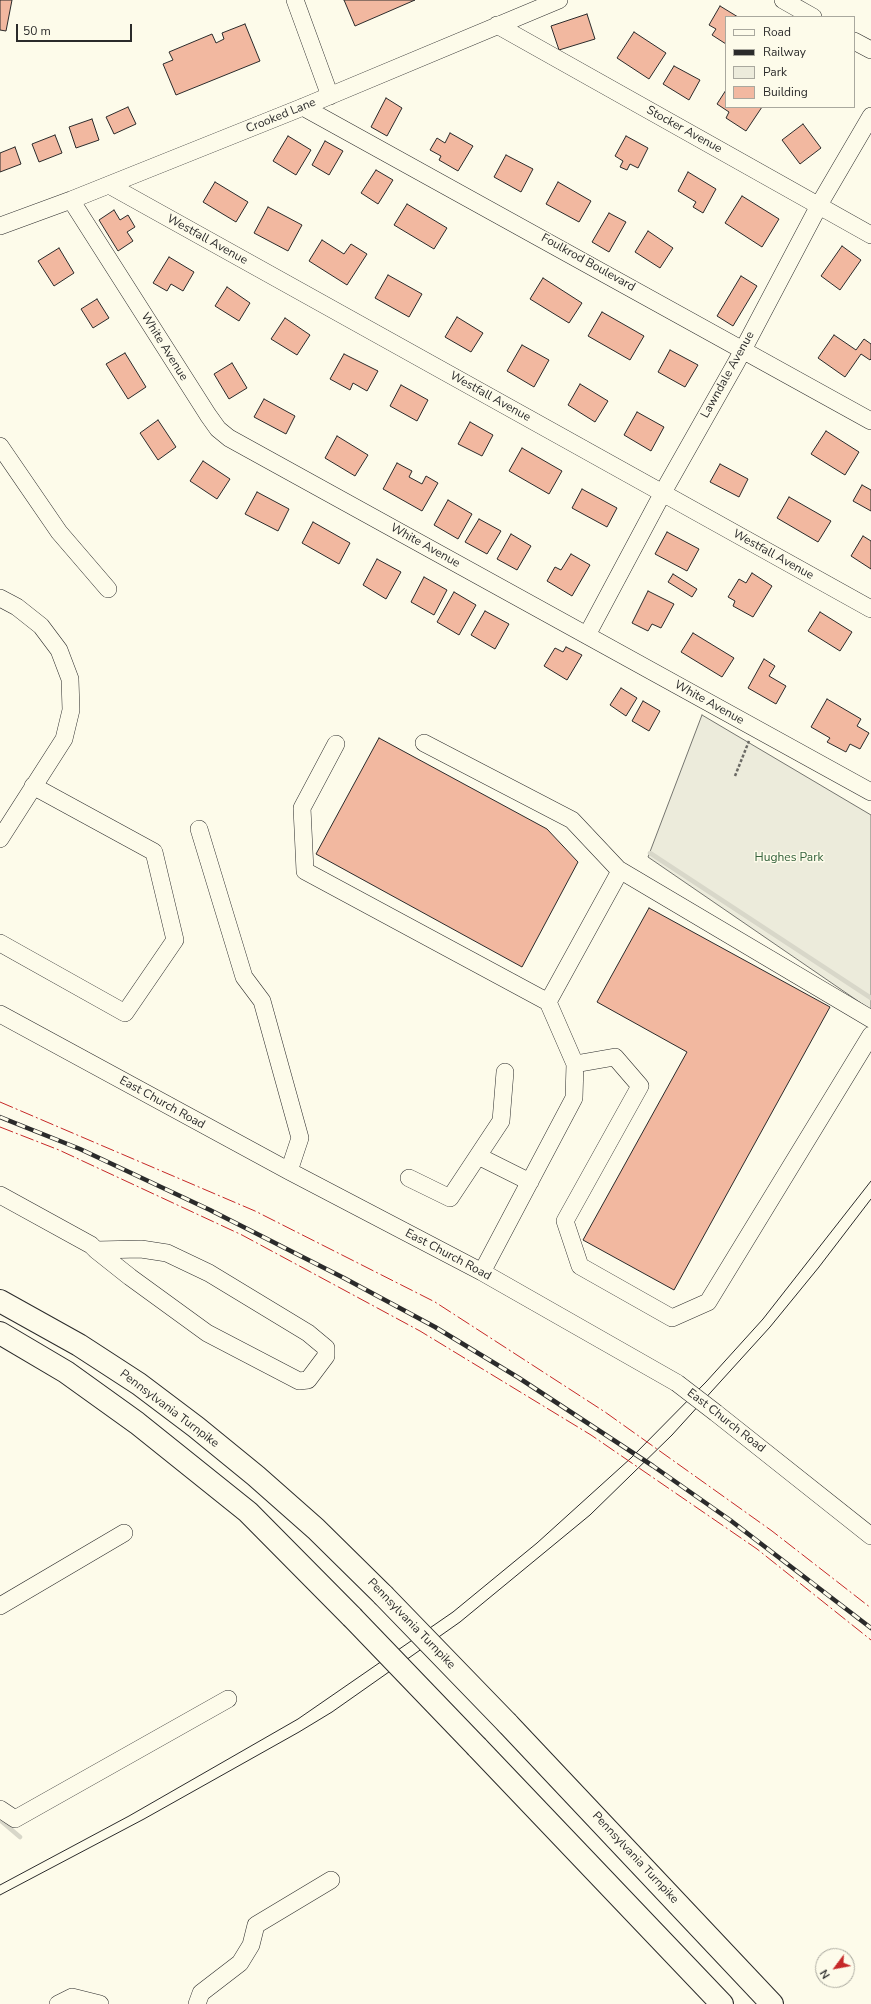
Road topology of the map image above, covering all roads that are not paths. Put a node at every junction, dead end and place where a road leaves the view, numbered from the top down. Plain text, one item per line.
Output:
1 (295, 0) edge
2 (559, 0) edge
3 (783, 0) edge
4 (810, 16) edge
5 (497, 25) junction
6 (855, 41) edge
7 (871, 50) edge
8 (330, 96) junction
9 (303, 107) junction
10 (871, 116) edge
11 (109, 185) junction
12 (71, 200) junction
13 (819, 206) junction
14 (0, 225) edge
15 (871, 235) edge
16 (743, 349) junction
17 (871, 421) edge
18 (0, 446) edge
19 (663, 494) junction
20 (108, 589) dead end
21 (0, 598) edge
22 (871, 609) edge
23 (586, 635) junction
24 (424, 743) dead end
25 (336, 744) dead end
26 (33, 786) junction
27 (871, 792) edge
28 (199, 829) dead end
29 (0, 839) edge
30 (618, 869) junction
31 (0, 943) edge
32 (548, 1002) junction
33 (0, 1014) edge
34 (871, 1019) edge
35 (871, 1035) edge
36 (574, 1064) junction
37 (505, 1072) dead end
38 (478, 1156) junction
39 (289, 1171) junction
40 (409, 1178) dead end
41 (530, 1182) junction
42 (0, 1195) edge
43 (96, 1250) junction
44 (482, 1272) junction
45 (0, 1301) edge
46 (0, 1333) edge
47 (124, 1533) dead end
48 (871, 1536) edge
49 (0, 1606) edge
50 (228, 1699) dead end
51 (0, 1809) edge
52 (331, 1880) dead end
53 (58, 2004) edge
54 (100, 2004) edge
55 (197, 2004) edge
56 (722, 2004) edge
57 (772, 2004) edge

1 - 8 street
2 - 5 street, Crooked Lane
3 - 4 street
5 - 8 street, Crooked Lane
5 - 13 street, Stocker Avenue
6 - 7 street
8 - 9 street, Crooked Lane
9 - 11 street, Crooked Lane
9 - 16 street, Foulkrod Boulevard
10 - 13 street, Lawndale Avenue
11 - 12 street, Crooked Lane
11 - 19 street, Westfall Avenue
12 - 14 street, Crooked Lane
12 - 23 street, White Avenue
13 - 15 street, Stocker Avenue
13 - 16 street, Lawndale Avenue
16 - 17 street, Foulkrod Boulevard
16 - 19 street, Lawndale Avenue
18 - 20 street
19 - 22 street, Westfall Avenue
19 - 23 street, Lawndale Avenue
21 - 26 street
23 - 27 street, White Avenue
24 - 30 street
25 - 32 street
26 - 29 street
26 - 31 street
28 - 39 street
30 - 32 street
30 - 34 street
32 - 36 street
33 - 39 street, East Church Road
35 - 36 street
36 - 41 street
37 - 38 street
38 - 40 street
38 - 41 street
39 - 44 street, East Church Road
41 - 44 street
42 - 43 street
43 - 43 street
44 - 48 street, East Church Road, bridge
45 - 57 highway, Pennsylvania Turnpike, bridge
46 - 56 highway, bridge
47 - 49 street
50 - 51 street
52 - 55 street
53 - 54 street

